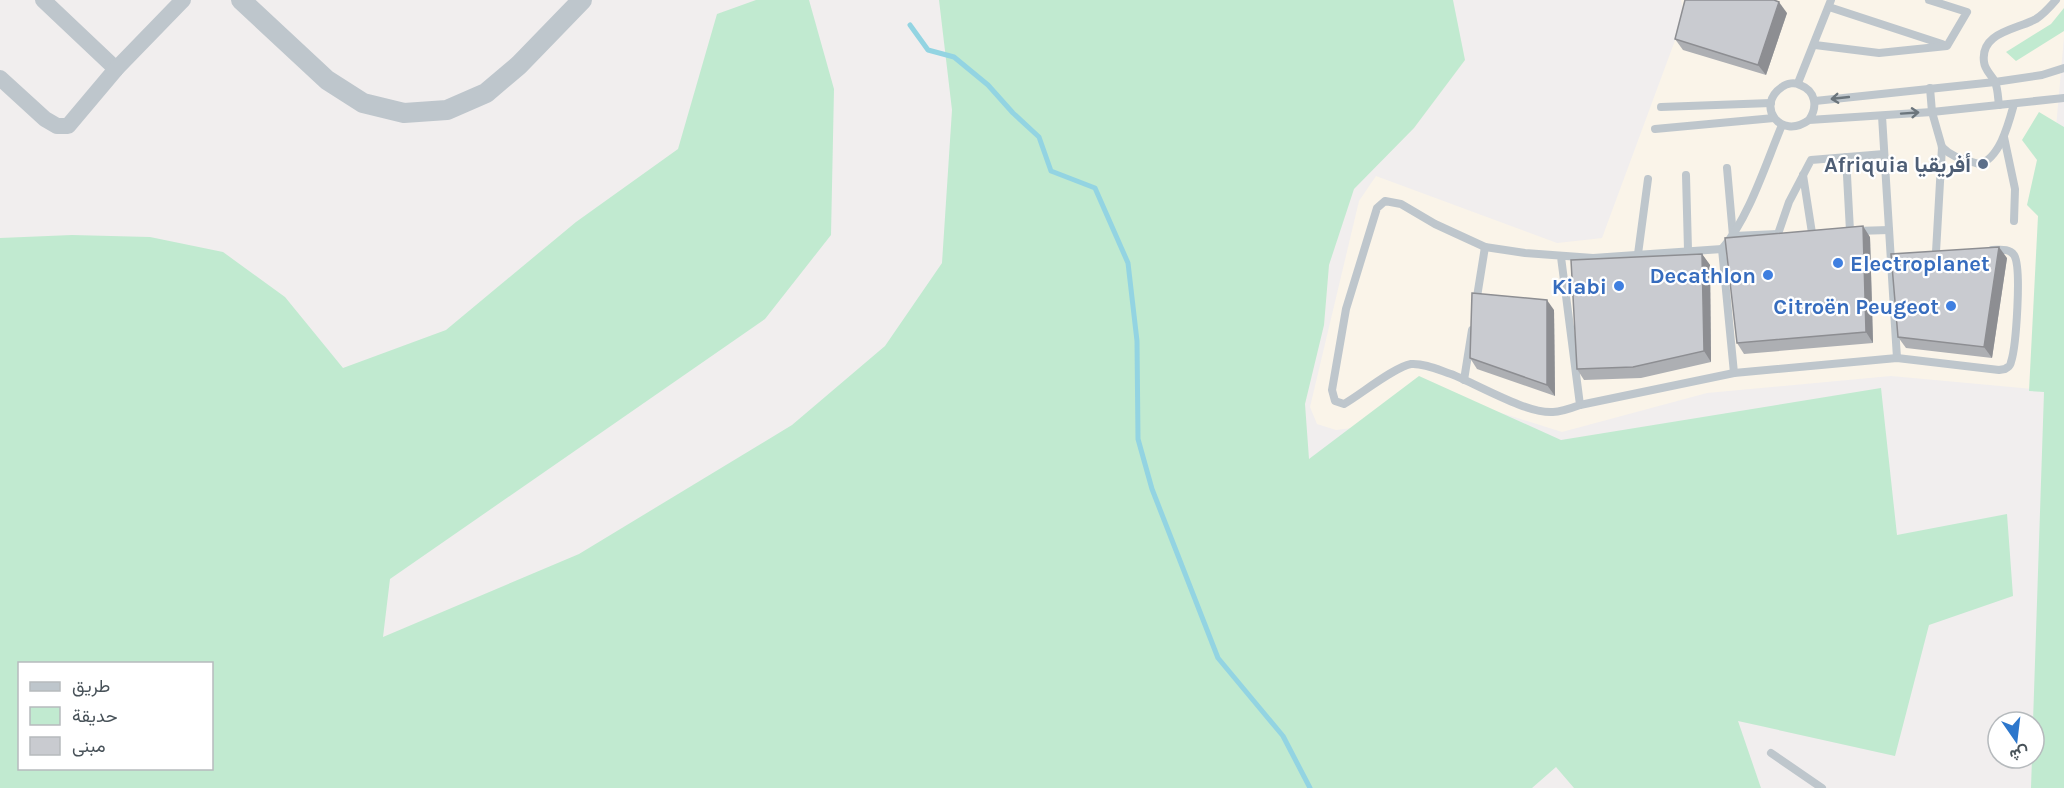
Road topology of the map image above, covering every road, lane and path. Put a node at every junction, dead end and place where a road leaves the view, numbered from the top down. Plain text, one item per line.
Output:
1 (43, 0) edge
2 (183, 0) edge
3 (582, 0) edge
4 (1929, 0) edge
5 (2056, 0) edge
6 (240, 2) edge
7 (1830, 3) edge
8 (1815, 45) junction
9 (1947, 46) junction
10 (2064, 68) edge
11 (117, 69) junction
12 (0, 78) edge
13 (1995, 82) junction
14 (1798, 83) junction
15 (1930, 88) junction
16 (2064, 99) edge
17 (1815, 101) junction
18 (1771, 103) junction
19 (2014, 104) junction
20 (1999, 105) junction
21 (1661, 107) dead end
22 (1932, 112) junction
23 (1882, 116) junction
24 (1774, 118) junction
25 (1809, 120) junction
26 (1782, 125) junction
27 (1655, 129) dead end
28 (2004, 137) junction
29 (1942, 147) junction
30 (1884, 154) junction
31 (1846, 157) junction
32 (1726, 168) dead end
33 (1686, 175) dead end
34 (1803, 175) junction
35 (1648, 179) dead end
36 (2014, 221) dead end
37 (1889, 230) junction
38 (1800, 233) edge
39 (1779, 234) junction
40 (1790, 234) edge
41 (1733, 236) junction
42 (1485, 247) junction
43 (1722, 249) junction
44 (1688, 250) junction
45 (1985, 250) edge
46 (1936, 252) junction
47 (1947, 252) edge
48 (1925, 253) edge
49 (1638, 254) junction
50 (1902, 254) edge
51 (1890, 255) junction
52 (1561, 257) junction
53 (1474, 313) edge
54 (1473, 324) edge
55 (1897, 358) junction
56 (1734, 373) junction
57 (1464, 380) junction
58 (1580, 405) junction
59 (1771, 753) dead end
60 (1822, 788) edge

1 - 11 street
2 - 11 street
3 - 6 street
4 - 9 lane
5 - 13 lane
7 - 8 lane
7 - 9 lane
8 - 9 lane
8 - 14 lane
10 - 13 lane
11 - 12 street
13 - 15 lane
13 - 20 lane
14 - 17 lane
14 - 18 lane
15 -> 17 lane
15 - 22 lane
16 - 19 lane
17 - 25 lane
18 - 21 lane
18 - 24 lane
19 - 20 lane
19 - 28 lane
20 - 22 lane
23 -> 22 lane
22 - 29 lane
23 - 25 lane
23 - 30 lane
24 - 26 lane
24 - 27 lane
25 - 26 lane
26 - 41 lane
28 - 29 lane
28 - 36 lane
29 - 46 lane
30 - 31 lane
30 - 37 lane
31 - 34 lane
31 - 37 lane
32 - 41 lane
33 - 44 lane
34 - 38 lane
34 - 39 lane
35 - 49 lane
37 - 51 lane
39 - 40 lane
39 - 41 lane
41 - 43 lane
42 - 52 lane
42 - 53 lane
42 - 57 lane
43 - 44 lane
43 - 56 lane
44 - 49 lane
45 - 55 lane
46 - 47 lane
46 - 48 lane
49 - 52 lane
50 - 51 lane
51 - 55 lane
52 - 58 lane
54 - 57 lane
55 - 56 lane
56 - 58 lane
57 - 58 lane
59 - 60 lane

